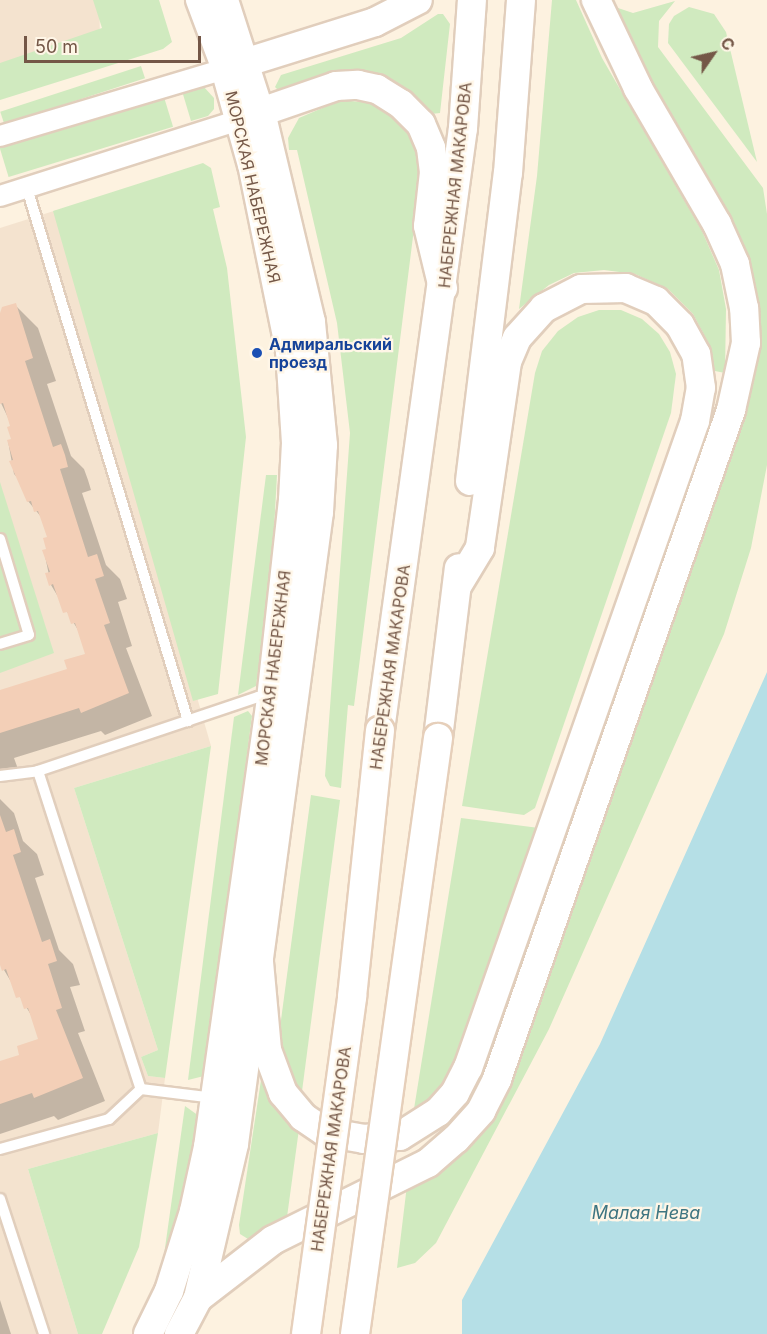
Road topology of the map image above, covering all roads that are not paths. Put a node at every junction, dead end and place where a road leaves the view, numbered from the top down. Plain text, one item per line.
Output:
1 (199, 0) edge
2 (225, 0) edge
3 (418, 0) edge
4 (472, 0) edge
5 (521, 0) edge
6 (596, 0) edge
7 (236, 66) junction
8 (250, 116) junction
9 (0, 136) edge
10 (27, 188) junction
11 (0, 196) edge
12 (443, 288) junction
13 (0, 539) edge
14 (457, 586) junction
15 (0, 644) edge
16 (271, 699) junction
17 (188, 721) junction
18 (38, 771) junction
19 (0, 776) edge
20 (259, 962) junction
21 (141, 1089) junction
22 (214, 1098) junction
23 (0, 1149) edge
24 (0, 1199) edge
25 (198, 1298) junction
26 (44, 1334) edge
27 (148, 1334) edge
28 (179, 1334) edge
29 (306, 1334) edge
30 (355, 1334) edge

1 - 7 street, МОРСКАЯ НАБЕРЕЖНАЯ
2 - 7 street, МОРСКАЯ НАБЕРЕЖНАЯ
3 - 7 main road
4 - 12 main road, НАБЕРЕЖНАЯ МАКАРОВА
5 - 14 main road
6 - 25 main road
7 - 8 main road, МОРСКАЯ НАБЕРЕЖНАЯ
7 - 9 street
8 - 10 street
8 - 12 main road
8 - 16 main road, МОРСКАЯ НАБЕРЕЖНАЯ
8 - 20 main road, МОРСКАЯ НАБЕРЕЖНАЯ
10 - 11 street
10 - 17 lane
12 - 29 main road, НАБЕРЕЖНАЯ МАКАРОВА, bridge
13 - 15 lane
14 - 20 main road
14 - 30 main road, bridge
16 - 17 lane
16 - 22 main road, МОРСКАЯ НАБЕРЕЖНАЯ
17 - 18 lane
18 - 19 lane
18 - 21 lane
20 - 25 main road, МОРСКАЯ НАБЕРЕЖНАЯ
21 - 22 lane
21 - 23 lane
22 - 27 main road, МОРСКАЯ НАБЕРЕЖНАЯ
24 - 26 lane
25 - 28 main road, МОРСКАЯ НАБЕРЕЖНАЯ

